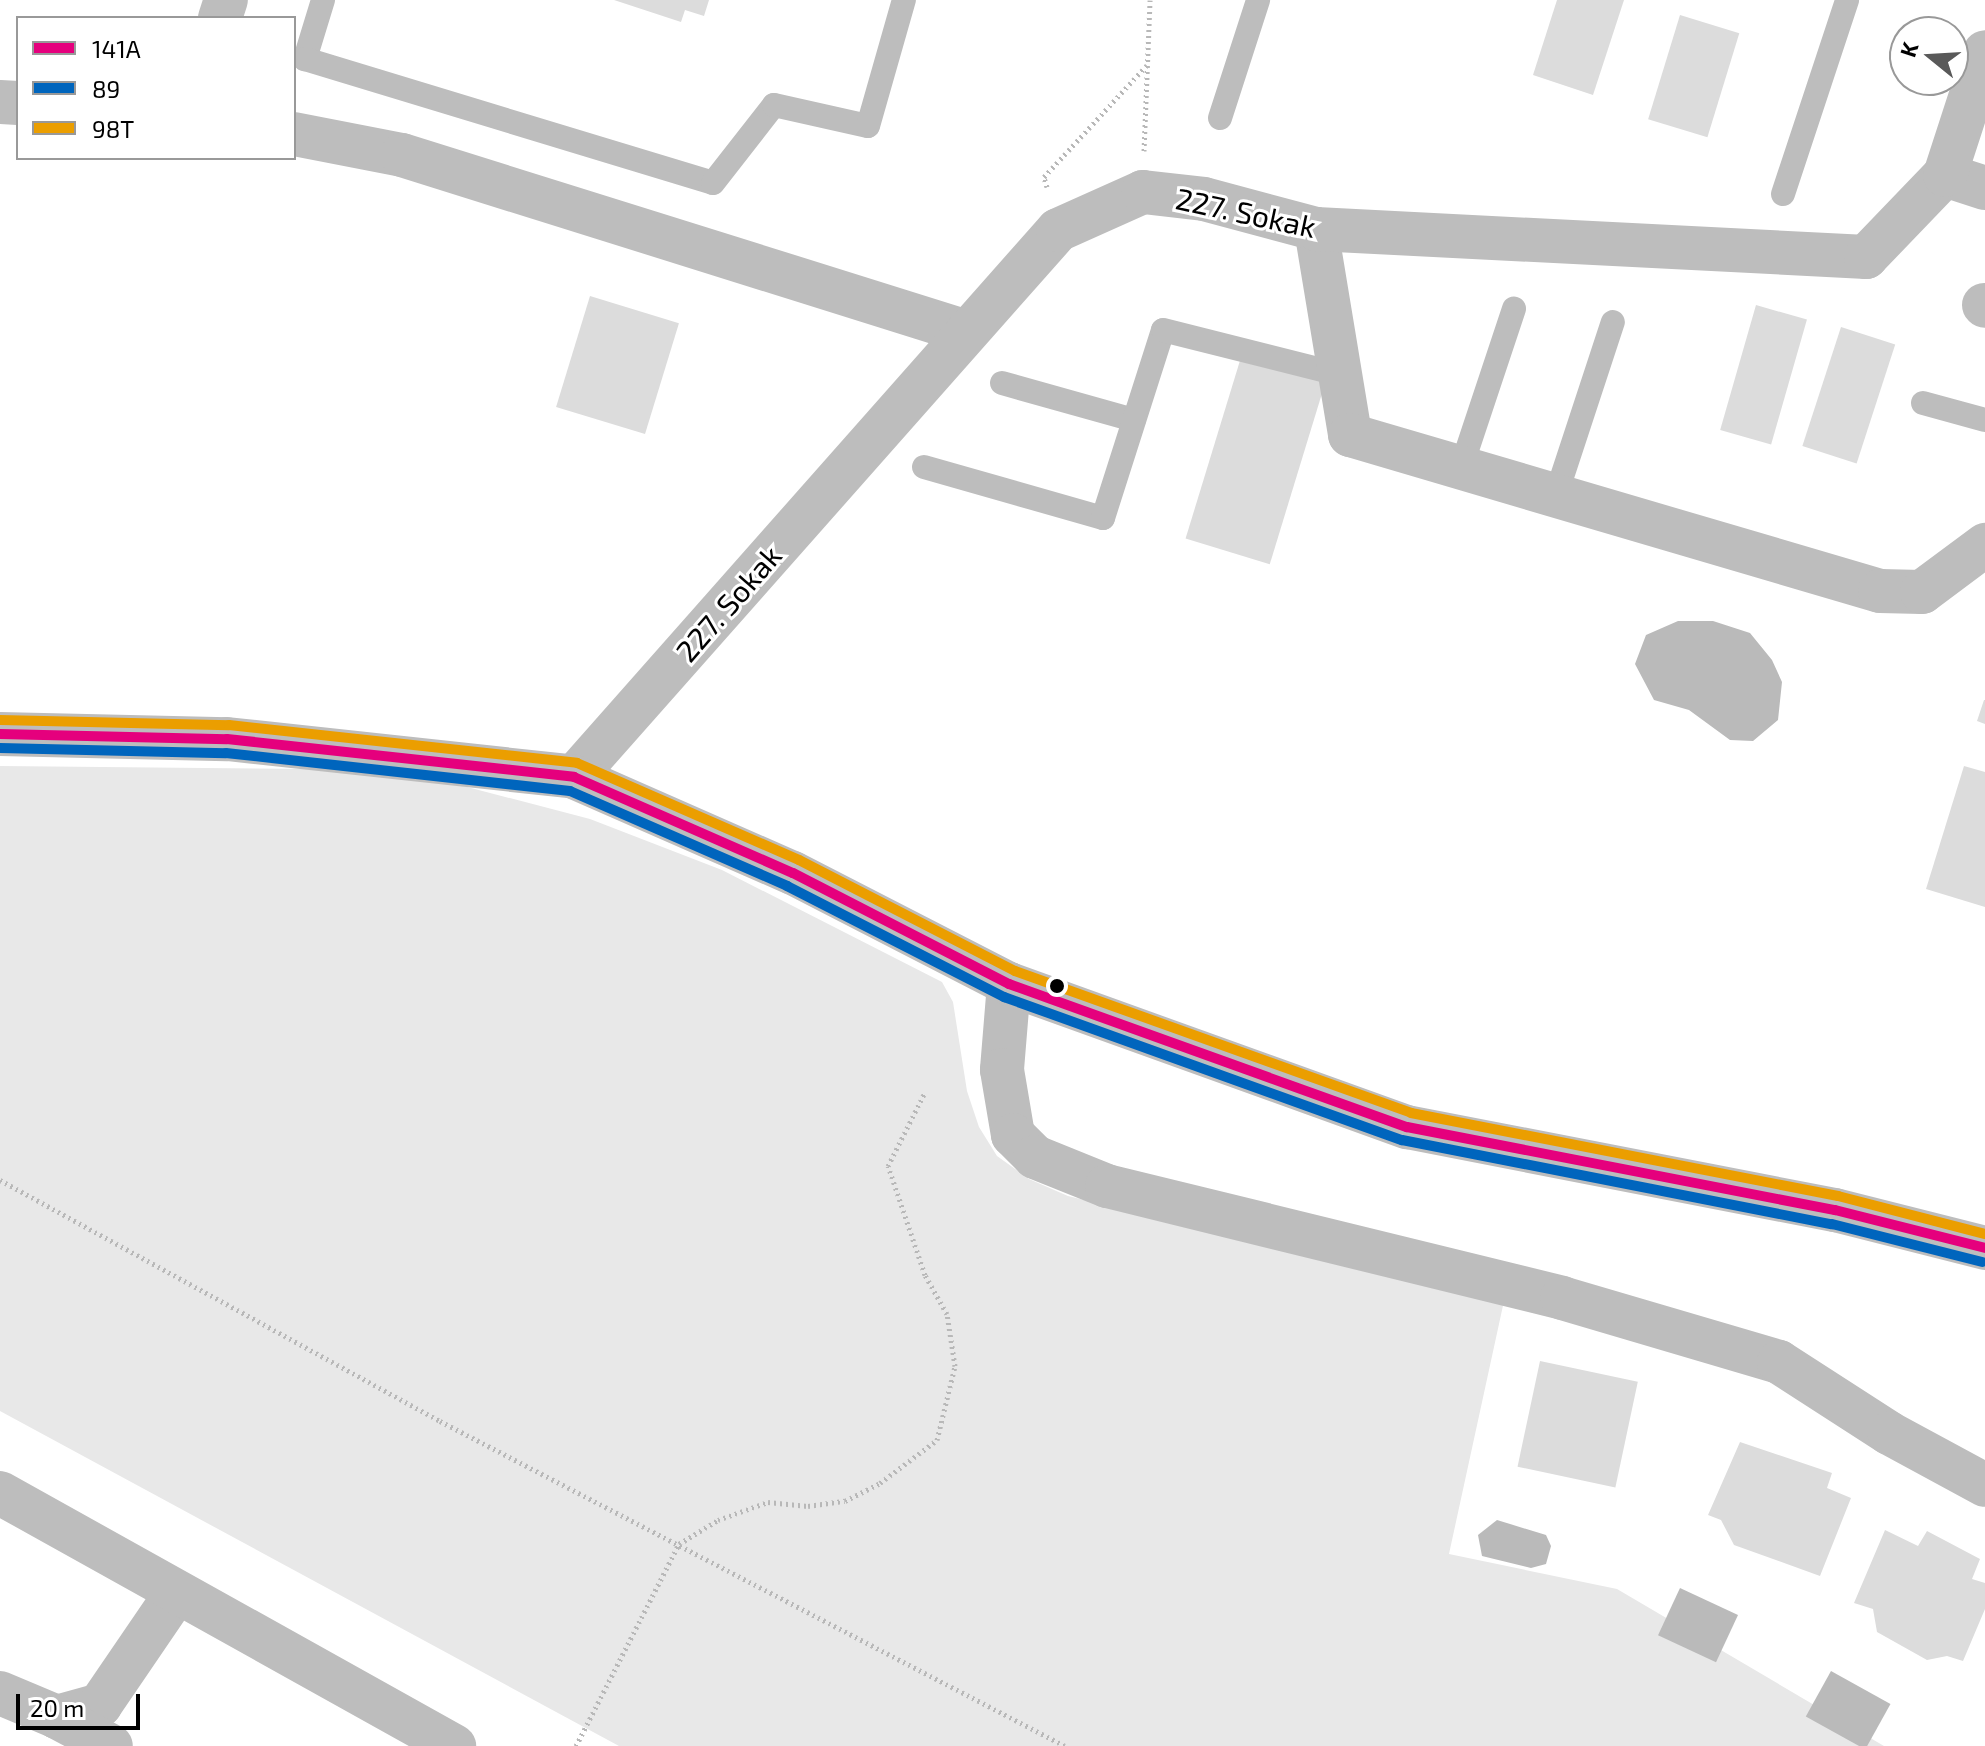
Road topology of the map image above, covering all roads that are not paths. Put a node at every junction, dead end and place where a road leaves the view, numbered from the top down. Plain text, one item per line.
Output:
1 (323, 0) edge
2 (904, 0) edge
3 (1258, 0) edge
4 (1847, 0) edge
5 (1985, 52) edge
6 (1220, 118) dead end
7 (296, 134) edge
8 (1965, 182) edge
9 (1783, 194) dead end
10 (1316, 229) junction
11 (1514, 309) dead end
12 (1613, 322) dead end
13 (967, 332) junction
14 (1342, 375) junction
15 (1002, 383) dead end
16 (1923, 403) dead end
17 (1134, 420) junction
18 (1985, 420) edge
19 (924, 467) dead end
20 (1461, 468) junction
21 (1556, 495) junction
22 (1985, 545) edge
23 (0, 734) edge
24 (574, 777) junction
25 (1009, 984) junction
26 (1985, 1248) edge
27 (1985, 1485) edge
28 (0, 1493) edge
29 (175, 1595) junction
30 (0, 1693) edge
31 (57, 1717) junction
32 (111, 1746) edge
33 (454, 1746) edge

1 - 2 lane
3 - 6 lane
4 - 9 lane
5 - 8 street
7 - 13 street
8 - 10 street, 227. Sokak
10 - 13 street, 227. Sokak
10 - 14 street
11 - 20 lane
12 - 21 lane
13 - 24 street, 227. Sokak
14 - 17 lane
14 - 20 street
15 - 17 lane
16 - 18 lane
17 - 19 lane
20 - 21 street
21 - 22 street
23 - 24 street
24 - 25 street
25 - 26 street
25 - 27 street
28 - 29 street
29 - 31 street
29 - 33 street
30 - 31 street
31 - 32 street

